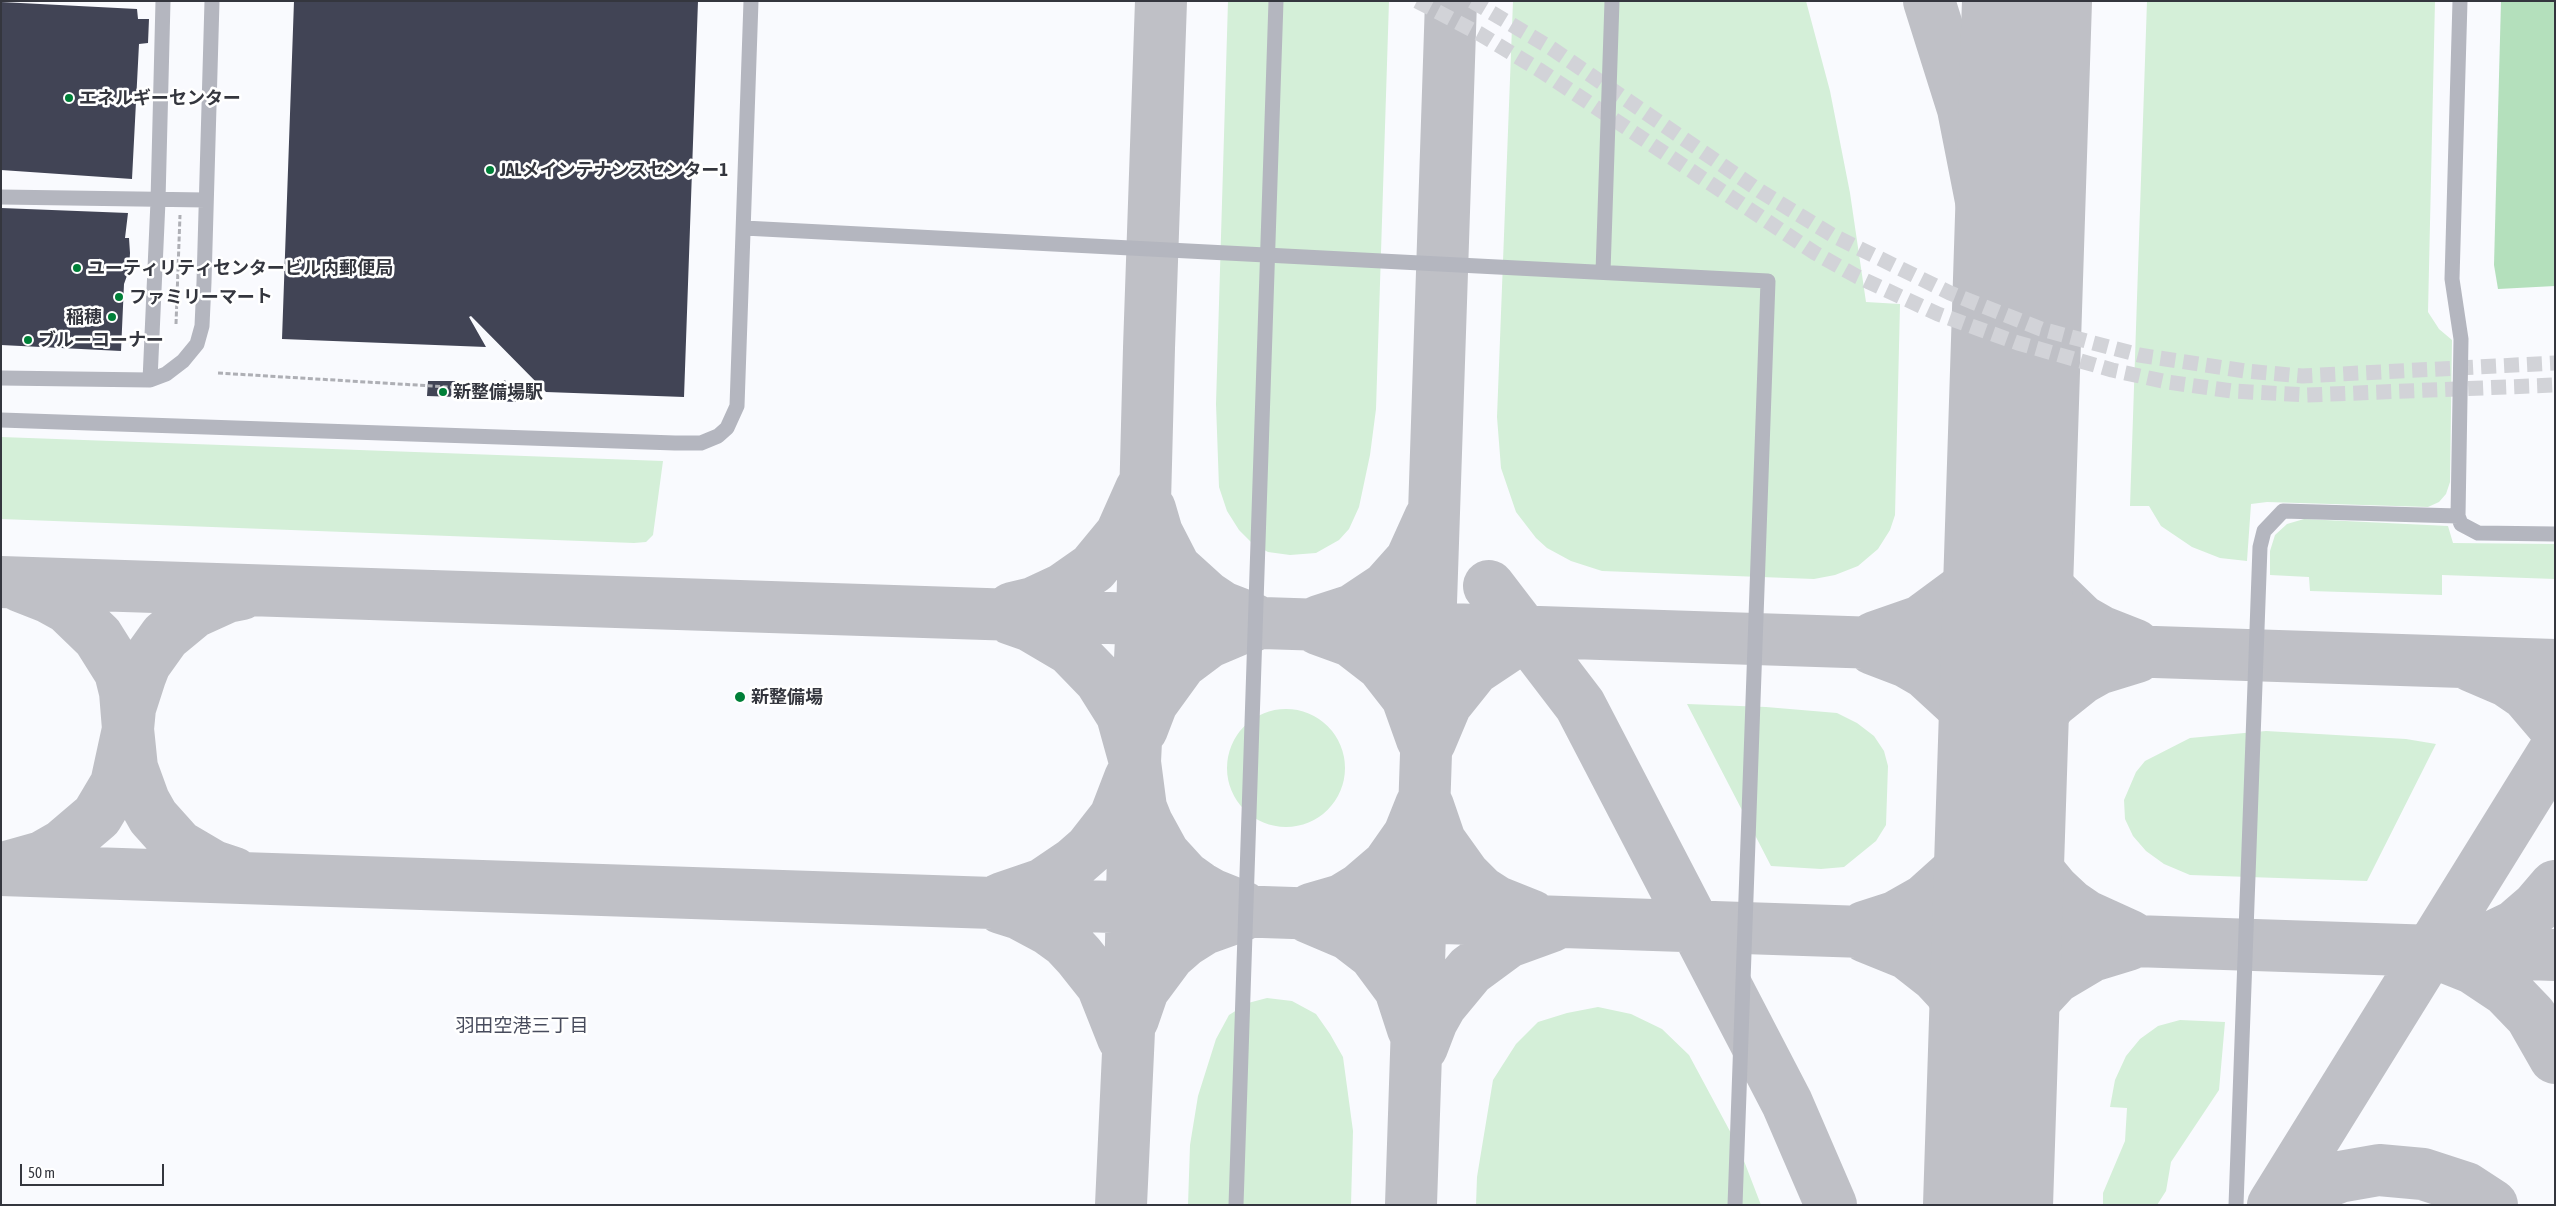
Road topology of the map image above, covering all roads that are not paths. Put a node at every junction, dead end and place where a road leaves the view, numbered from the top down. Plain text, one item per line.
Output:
1 (163, 1) edge
2 (212, 1) edge
3 (751, 1) edge
4 (1276, 1) edge
5 (1612, 1) edge
6 (2460, 1) edge
7 (1, 197) edge
8 (206, 200) junction
9 (158, 201) junction
10 (744, 228) junction
11 (1267, 255) junction
12 (1603, 272) junction
13 (1, 378) edge
14 (150, 380) junction
15 (1, 420) edge
16 (2458, 516) junction
17 (2555, 534) edge
18 (1236, 1205) edge
19 (1735, 1205) edge
20 (2236, 1205) edge

1 - 9 street
2 - 8 street
3 - 10 street
4 - 11 street
5 - 12 street
6 - 16 street
7 - 9 street
8 - 9 street
8 - 14 street
9 - 14 street
10 - 11 street
10 - 15 street
11 - 12 street
11 - 18 street
12 - 19 street
13 - 14 street
16 - 17 street
16 - 20 street

